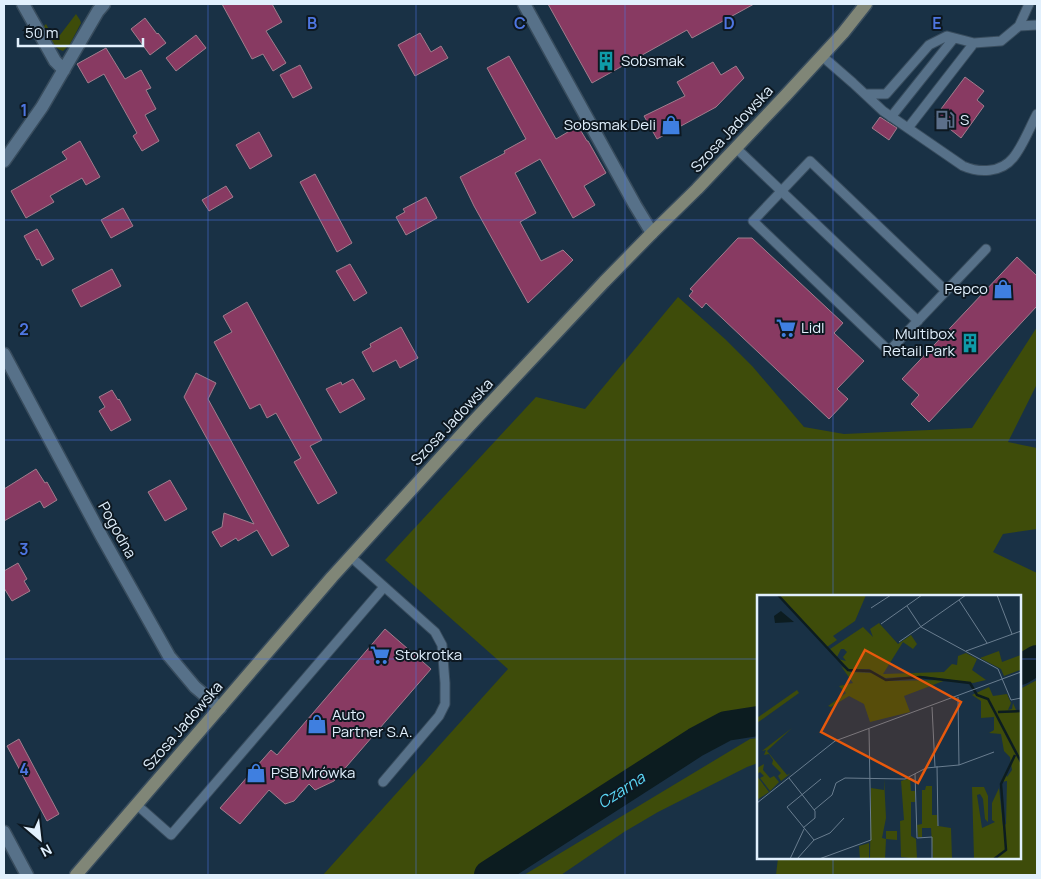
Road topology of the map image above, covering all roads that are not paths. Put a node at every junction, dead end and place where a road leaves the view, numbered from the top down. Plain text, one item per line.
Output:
1 (24, 4) edge
2 (104, 4) edge
3 (524, 4) edge
4 (866, 4) edge
5 (1028, 6) edge
6 (1037, 25) edge
7 (1019, 26) junction
8 (954, 38) junction
9 (974, 43) junction
10 (822, 56) junction
11 (64, 70) junction
12 (865, 94) junction
13 (1037, 114) edge
14 (891, 117) junction
15 (908, 128) junction
16 (736, 148) junction
17 (4, 161) edge
18 (782, 191) junction
19 (652, 233) junction
20 (986, 250) dead end
21 (946, 291) junction
22 (918, 320) junction
23 (4, 354) edge
24 (350, 557) junction
25 (384, 588) junction
26 (220, 708) junction
27 (383, 782) dead end
28 (136, 805) junction
29 (4, 832) edge
30 (27, 875) edge
31 (76, 875) edge

1 - 11 street
2 - 11 street
3 - 19 street
4 - 10 main road, Szosa Jadowska
5 - 7 lane
6 - 7 lane
7 - 9 lane
8 - 9 lane
8 - 12 lane
8 - 14 lane
9 - 15 lane
10 - 12 lane
10 - 16 main road, Szosa Jadowska
11 - 17 street
12 - 14 lane
13 - 15 lane
14 - 15 lane
16 - 18 lane
16 - 19 main road, Szosa Jadowska
18 - 21 lane
18 - 22 lane
18 - 22 lane
19 - 24 main road, Szosa Jadowska
20 - 21 lane
21 - 22 lane
23 - 26 street, Pogodna
24 - 25 lane
24 - 26 main road, Szosa Jadowska
25 - 27 lane
25 - 28 lane
26 - 28 main road, Szosa Jadowska
28 - 31 main road, Szosa Jadowska
29 - 30 street

